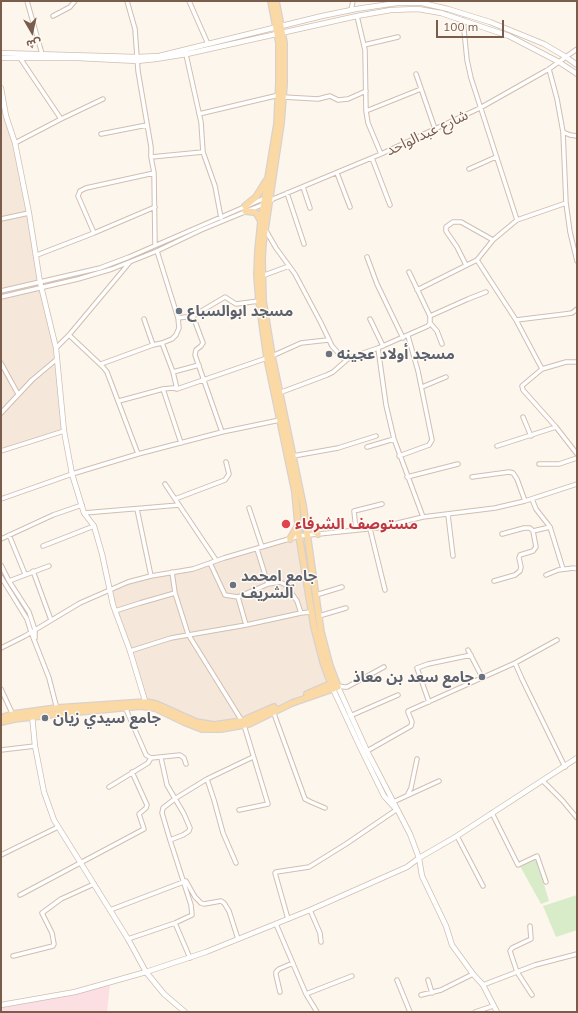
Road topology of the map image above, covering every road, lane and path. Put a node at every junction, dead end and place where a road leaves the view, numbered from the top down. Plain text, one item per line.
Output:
1 (27, 1) edge
2 (75, 1) edge
3 (127, 1) edge
4 (189, 1) edge
5 (271, 1) edge
6 (276, 1) edge
7 (353, 1) edge
8 (351, 10) junction
9 (53, 16) dead end
10 (357, 16) junction
11 (463, 20) junction
12 (278, 26) junction
13 (280, 33) junction
14 (398, 37) dead end
15 (208, 44) junction
16 (364, 46) junction
17 (577, 48) edge
18 (186, 52) junction
19 (1, 53) edge
20 (42, 54) junction
21 (566, 57) junction
22 (1, 58) edge
23 (20, 58) junction
24 (137, 59) junction
25 (559, 62) junction
26 (577, 65) edge
27 (549, 69) junction
28 (416, 74) dead end
29 (577, 74) edge
30 (1, 88) edge
31 (422, 89) junction
32 (366, 91) junction
33 (281, 96) junction
34 (103, 99) dead end
35 (480, 108) junction
36 (366, 111) junction
37 (199, 114) junction
38 (3, 116) edge
39 (61, 119) junction
40 (147, 125) junction
41 (435, 130) junction
42 (563, 132) junction
43 (101, 134) dead end
44 (577, 136) edge
45 (15, 143) junction
46 (203, 152) junction
47 (381, 154) junction
48 (151, 157) junction
49 (496, 157) junction
50 (372, 158) junction
51 (469, 169) dead end
52 (154, 173) junction
53 (337, 173) junction
54 (268, 179) junction
55 (303, 187) junction
56 (287, 193) junction
57 (268, 200) junction
58 (566, 203) junction
59 (390, 205) dead end
60 (155, 207) junction
61 (350, 207) dead end
62 (310, 208) dead end
63 (245, 209) junction
64 (29, 213) junction
65 (1, 218) edge
66 (221, 219) junction
67 (517, 220) junction
68 (261, 221) junction
69 (265, 228) junction
70 (94, 233) junction
71 (494, 240) junction
72 (304, 244) dead end
73 (155, 245) junction
74 (157, 251) junction
75 (37, 255) junction
76 (366, 257) dead end
77 (477, 260) junction
78 (130, 261) junction
79 (577, 261) edge
80 (466, 265) junction
81 (289, 266) junction
82 (409, 272) dead end
83 (262, 276) junction
84 (41, 284) junction
85 (417, 290) junction
86 (1, 291) edge
87 (486, 292) dead end
88 (1, 297) edge
89 (259, 301) junction
90 (577, 310) edge
91 (193, 316) junction
92 (430, 316) junction
93 (178, 318) junction
94 (144, 319) dead end
95 (370, 319) dead end
96 (516, 320) junction
97 (430, 323) junction
98 (69, 335) junction
99 (408, 336) junction
100 (403, 338) junction
101 (328, 340) junction
102 (162, 343) junction
103 (442, 344) dead end
104 (153, 345) junction
105 (380, 347) junction
106 (56, 348) junction
107 (269, 357) junction
108 (57, 359) junction
109 (346, 360) junction
110 (577, 362) edge
111 (1, 363) edge
112 (101, 364) junction
113 (199, 365) junction
114 (542, 369) junction
115 (173, 372) junction
116 (446, 377) dead end
117 (204, 381) junction
118 (422, 387) junction
119 (163, 389) junction
120 (177, 389) junction
121 (279, 393) junction
122 (18, 394) junction
123 (119, 401) junction
124 (1, 413) edge
125 (523, 417) dead end
126 (280, 420) junction
127 (556, 427) junction
128 (64, 431) junction
129 (222, 432) junction
130 (376, 436) dead end
131 (531, 436) junction
132 (394, 439) junction
133 (181, 443) junction
134 (497, 446) dead end
135 (367, 447) dead end
136 (1, 451) edge
137 (138, 454) junction
138 (577, 454) edge
139 (293, 456) junction
140 (400, 456) junction
141 (577, 458) edge
142 (226, 462) dead end
143 (458, 464) dead end
144 (539, 464) dead end
145 (72, 474) junction
146 (408, 477) junction
147 (472, 477) dead end
148 (165, 484) dead end
149 (577, 484) edge
150 (1, 499) edge
151 (175, 499) junction
152 (532, 499) junction
153 (525, 501) junction
154 (82, 504) junction
155 (382, 504) dead end
156 (179, 505) junction
157 (249, 508) dead end
158 (137, 509) junction
159 (84, 513) junction
160 (448, 514) junction
161 (423, 517) junction
162 (298, 522) junction
163 (305, 523) junction
164 (94, 526) junction
165 (550, 527) junction
166 (370, 529) junction
167 (356, 530) junction
168 (533, 532) junction
169 (307, 534) junction
170 (318, 534) junction
171 (502, 534) dead end
172 (8, 535) junction
173 (300, 536) junction
174 (1, 539) edge
175 (290, 539) junction
176 (43, 546) dead end
177 (262, 547) junction
178 (257, 548) junction
179 (453, 556) dead end
180 (216, 560) junction
181 (210, 563) junction
182 (1, 565) edge
183 (49, 566) dead end
184 (577, 568) edge
185 (563, 569) junction
186 (33, 571) junction
187 (172, 572) junction
188 (25, 574) junction
189 (546, 575) dead end
190 (151, 576) junction
191 (1, 577) edge
192 (9, 581) junction
193 (494, 581) dead end
194 (3, 584) edge
195 (268, 584) junction
196 (342, 587) dead end
197 (110, 590) junction
198 (385, 590) dead end
199 (175, 593) junction
200 (316, 594) junction
201 (238, 597) junction
202 (346, 608) dead end
203 (115, 611) junction
204 (311, 612) junction
205 (302, 613) junction
206 (319, 616) junction
207 (51, 620) junction
208 (246, 625) junction
209 (33, 631) junction
210 (188, 634) junction
211 (557, 640) dead end
212 (1, 648) edge
213 (468, 650) dead end
214 (130, 651) junction
215 (471, 656) junction
216 (515, 663) junction
217 (384, 667) dead end
218 (482, 677) junction
219 (334, 685) junction
220 (1, 689) edge
221 (398, 695) dead end
222 (429, 702) junction
223 (146, 704) junction
224 (125, 708) junction
225 (57, 711) junction
226 (273, 711) junction
227 (32, 714) junction
228 (14, 716) junction
229 (350, 716) junction
230 (1, 718) edge
231 (1, 722) edge
232 (243, 723) junction
233 (35, 746) junction
234 (1, 750) edge
235 (367, 751) junction
236 (253, 756) junction
237 (151, 758) junction
238 (161, 758) junction
239 (418, 759) dead end
240 (576, 760) edge
241 (186, 764) dead end
242 (565, 767) junction
243 (132, 772) junction
244 (207, 779) junction
245 (542, 781) junction
246 (439, 782) dead end
247 (109, 787) dead end
248 (407, 795) junction
249 (176, 798) junction
250 (392, 803) junction
251 (325, 808) dead end
252 (396, 809) junction
253 (239, 810) dead end
254 (492, 813) junction
255 (577, 818) edge
256 (58, 827) junction
257 (457, 836) junction
258 (170, 840) junction
259 (1, 855) edge
260 (419, 858) junction
261 (80, 863) junction
262 (236, 863) dead end
263 (183, 881) junction
264 (546, 882) dead end
265 (94, 884) junction
266 (483, 886) dead end
267 (20, 895) dead end
268 (110, 910) junction
269 (310, 910) junction
270 (288, 919) junction
271 (175, 923) junction
272 (276, 924) junction
273 (530, 926) dead end
274 (238, 939) junction
275 (128, 940) junction
276 (321, 942) dead end
277 (577, 954) edge
278 (13, 956) dead end
279 (190, 958) junction
280 (293, 963) junction
281 (146, 972) junction
282 (517, 972) junction
283 (473, 974) junction
284 (352, 976) dead end
285 (397, 980) dead end
286 (428, 980) dead end
287 (484, 985) junction
288 (280, 992) dead end
289 (432, 993) junction
290 (306, 994) junction
291 (421, 995) dead end
292 (532, 995) dead end
293 (1, 1005) edge
294 (493, 1006) junction
295 (186, 1012) edge
296 (317, 1012) edge
297 (410, 1012) edge
298 (475, 1012) edge
299 (497, 1012) edge

1 - 20 street
2 - 9 street
3 - 24 street
4 - 15 street
5 - 12 main road
6 - 12 main road
7 - 8 street
8 - 12 street
8 - 21 street
10 - 11 street
10 - 13 street
10 - 16 street
11 - 25 street
11 - 35 street
12 - 13 main road
12 - 15 street
13 - 18 street
13 - 33 main road
14 - 16 street
15 - 18 street
16 - 32 street
17 - 21 street, شارع عبدالواحد
18 - 24 street
18 - 37 street
19 - 20 street
20 - 24 street
21 - 25 street, شارع عبدالواحد
21 - 26 street
22 - 23 street
23 - 24 street
23 - 39 street
24 - 40 street
25 - 27 street, شارع عبدالواحد
25 - 29 street
27 - 35 street, شارع عبدالواحد
27 - 42 street
28 - 31 street
30 - 38 street
31 - 36 street
31 - 41 street
32 - 33 street
32 - 36 street
33 - 37 street
33 - 54 main road
33 - 57 main road
34 - 39 street
35 - 41 street, شارع عبدالواحد
35 - 49 street
36 - 47 street
37 - 46 street
38 - 45 street
39 - 45 street
40 - 43 street
40 - 48 street
41 - 47 street, شارع عبدالواحد
42 - 44 street
42 - 58 street
45 - 64 street
46 - 48 street
46 - 66 street
47 - 50 street, شارع عبدالواحد
48 - 52 street
49 - 51 street
49 - 67 street
50 - 53 street, شارع عبدالواحد
50 - 59 street
52 - 60 street
52 - 70 street
53 - 55 street, شارع عبدالواحد
53 - 61 street
54 - 57 main road
54 - 63 main road
55 - 56 street, شارع عبدالواحد
55 - 62 street
56 - 57 street, شارع عبدالواحد
56 - 72 street
57 - 63 street, شارع عبدالواحد
57 - 68 main road
57 - 69 main road
58 - 67 street
58 - 79 street
60 - 70 street
60 - 73 street
63 - 66 street, شارع عبدالواحد
63 - 68 main road
64 - 65 street
64 - 75 street
66 - 73 street
66 - 74 street
67 - 71 street
68 - 89 main road
69 - 81 street
69 - 83 main road
70 - 75 street
71 - 77 street
71 - 80 street
73 - 84 street
74 - 78 street
74 - 93 street
75 - 84 street
76 - 100 street
77 - 80 street
77 - 96 street
78 - 84 street
78 - 98 street
80 - 85 street
81 - 83 street
81 - 101 street
82 - 85 street
83 - 107 main road
84 - 86 street
84 - 88 street
84 - 106 street
85 - 92 street
87 - 92 street
89 - 91 street
89 - 107 main road
90 - 96 street
91 - 93 street
91 - 113 street
92 - 97 street
93 - 102 street
94 - 104 street
95 - 105 street
96 - 114 street
97 - 99 street
97 - 103 street
98 - 106 street
98 - 112 street
99 - 100 street
99 - 118 street
100 - 105 street
101 - 107 street
101 - 109 street
102 - 104 street
102 - 115 street
104 - 112 street
105 - 109 street
105 - 132 street
106 - 108 street
107 - 117 street
107 - 121 main road
107 - 126 main road
108 - 122 street
108 - 128 street
109 - 121 street
110 - 114 street
111 - 122 street
112 - 123 street
113 - 115 street
113 - 117 street
114 - 127 street
115 - 120 street
116 - 118 street
117 - 120 street
117 - 129 street
118 - 140 street
119 - 120 street
119 - 123 street
119 - 133 street
121 - 139 main road
122 - 124 street
123 - 137 street
125 - 131 street
126 - 129 street
126 - 162 main road
127 - 131 street
127 - 138 street
128 - 136 street
128 - 145 street
129 - 133 street
130 - 139 street
131 - 134 street
132 - 135 street
132 - 140 street
133 - 137 street
137 - 145 street
139 - 163 main road
140 - 146 street
141 - 144 street
142 - 151 street
143 - 146 street
145 - 150 street
145 - 154 street
146 - 161 street
147 - 153 street
148 - 151 street
149 - 152 street
151 - 156 street
152 - 153 street
152 - 165 street
153 - 160 street
154 - 159 street
154 - 172 street
155 - 167 street
156 - 158 street
156 - 180 street
157 - 177 street
158 - 159 street
158 - 190 street
159 - 164 street
160 - 161 street
160 - 179 street
161 - 166 street
162 - 173 main road
162 - 175 main road
163 - 169 main road
163 - 170 main road
164 - 176 street
164 - 197 street
165 - 168 street
165 - 185 street
166 - 167 street
166 - 198 street
167 - 170 street
168 - 171 street
168 - 193 street
169 - 170 street
169 - 173 street
169 - 200 main road
172 - 174 street
172 - 188 street
173 - 175 street
173 - 204 main road
175 - 177 street
177 - 178 street
178 - 180 street
178 - 195 street
180 - 181 street
181 - 187 street
181 - 201 street
182 - 192 street
183 - 186 street
184 - 185 street
185 - 189 street
186 - 188 street
186 - 207 street
187 - 190 street
187 - 199 street
188 - 192 street
190 - 197 street
191 - 194 street
192 - 209 street
194 - 209 street
195 - 201 street
195 - 205 street
196 - 200 street
197 - 203 street
197 - 207 street
199 - 203 street
199 - 210 street
200 - 206 main road
201 - 208 street
202 - 206 street
203 - 214 street
204 - 205 street
204 - 219 main road
205 - 208 street
206 - 219 main road
207 - 209 street
208 - 210 street
209 - 212 street
209 - 225 street
210 - 214 street
210 - 232 street
211 - 216 street
213 - 215 street
214 - 223 street
215 - 218 street
215 - 222 street
216 - 218 street
216 - 242 street
217 - 219 street
218 - 222 street
219 - 226 main road
219 - 229 street
219 - 232 main road
219 - 250 street
220 - 228 street
221 - 229 street
222 - 235 street
223 - 224 main road
223 - 225 main road
223 - 232 main road
224 - 225 main road
224 - 237 street
225 - 227 main road
226 - 232 main road
226 - 251 street
227 - 228 main road
227 - 233 street
228 - 230 main road
228 - 231 main road
229 - 235 street
232 - 236 street
233 - 234 street
233 - 256 street
235 - 250 street
236 - 244 street
236 - 253 street
237 - 238 street
237 - 243 street
238 - 241 street
238 - 249 street
239 - 248 street
240 - 242 street
242 - 245 street
243 - 247 street
243 - 261 street
244 - 249 street
244 - 262 street
245 - 254 street
245 - 255 street
246 - 248 street
248 - 250 street
249 - 258 street
249 - 258 street
250 - 252 street
252 - 260 street
252 - 270 street
254 - 257 street
254 - 264 street
256 - 259 street
256 - 261 street
257 - 260 street
257 - 266 street
258 - 263 street
260 - 269 street
260 - 283 street
261 - 265 street
261 - 267 street
263 - 268 street
263 - 271 street
263 - 274 street
265 - 268 street
265 - 278 street
268 - 275 street
269 - 270 street
269 - 276 street
270 - 272 street
271 - 275 street
271 - 279 street
272 - 274 street
272 - 280 street
273 - 282 street
274 - 279 street
275 - 281 street
277 - 282 street
279 - 281 street
280 - 288 street
280 - 290 street
281 - 293 street
281 - 295 street
282 - 287 street
282 - 292 street
283 - 287 street
283 - 289 street
284 - 290 street
285 - 297 street
286 - 289 street
287 - 294 street
289 - 291 street
290 - 296 street
294 - 298 street
294 - 299 street

